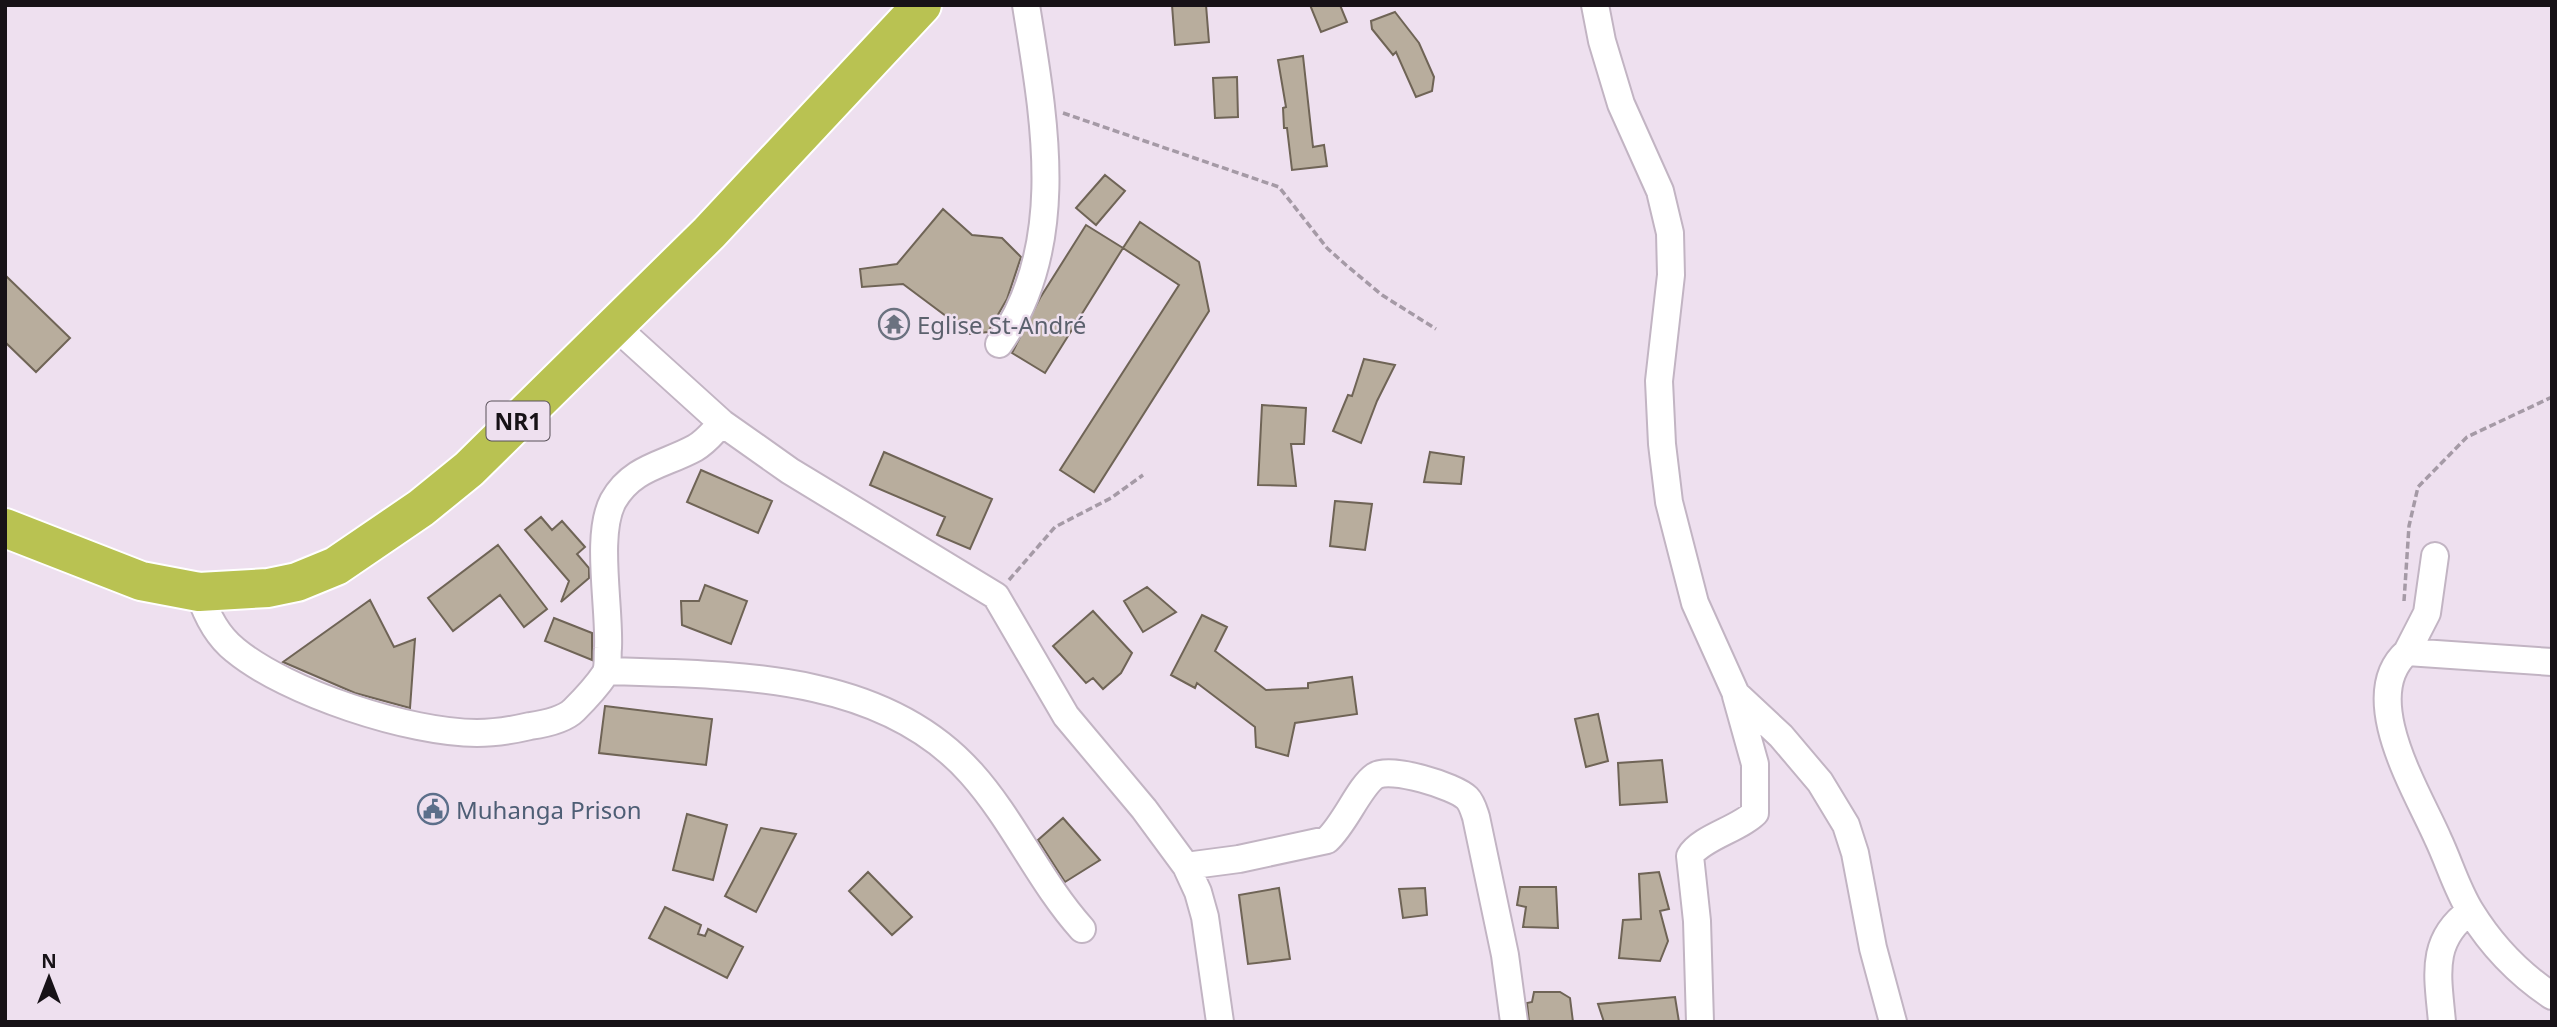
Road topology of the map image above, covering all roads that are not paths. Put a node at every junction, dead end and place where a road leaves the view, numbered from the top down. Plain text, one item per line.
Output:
1 (922, 5) edge
2 (1026, 5) edge
3 (1595, 5) edge
4 (616, 327) junction
5 (999, 344) dead end
6 (722, 423) junction
7 (5, 528) edge
8 (2435, 556) dead end
9 (199, 592) junction
10 (2407, 652) junction
11 (2552, 662) edge
12 (607, 671) junction
13 (1736, 694) junction
14 (1186, 866) junction
15 (2470, 911) junction
16 (1082, 929) dead end
17 (2552, 996) edge
18 (1220, 1022) edge
19 (1514, 1022) edge
20 (1700, 1022) edge
21 (1893, 1022) edge
22 (2442, 1022) edge

1 - 4 highway, NR1
2 - 5 street
3 - 13 street
4 - 6 street
4 - 9 highway, NR1
6 - 12 street
6 - 14 street
7 - 9 highway, NR1
8 - 10 street
9 - 12 street
10 - 11 street
10 - 15 street
12 - 16 street
13 - 20 street
13 - 21 street
14 - 18 street
14 - 19 street
15 - 17 street
15 - 22 street

